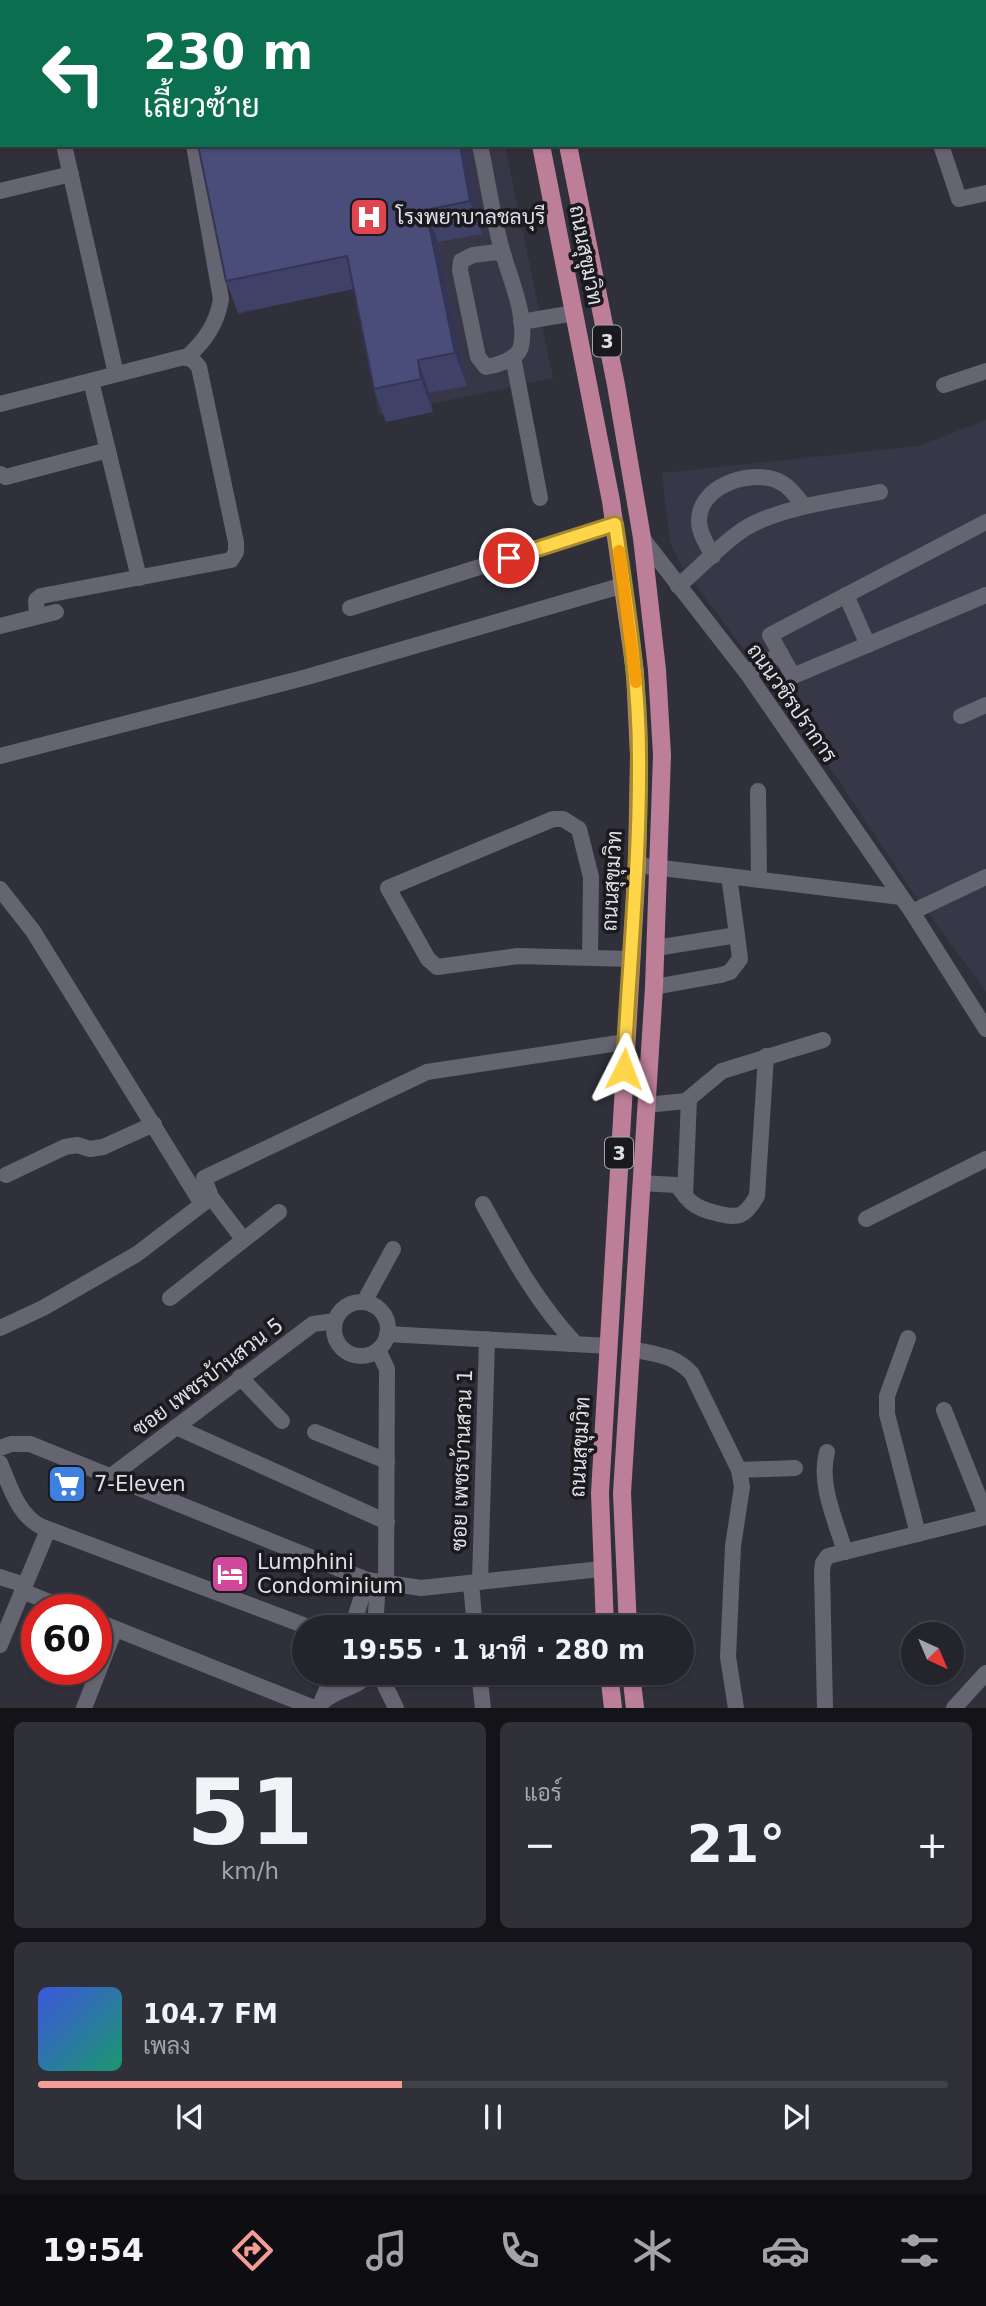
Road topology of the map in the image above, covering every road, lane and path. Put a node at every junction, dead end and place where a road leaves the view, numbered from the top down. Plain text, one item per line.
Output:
1 (64, 147) edge
2 (194, 147) edge
3 (480, 147) edge
4 (541, 147) edge
5 (568, 147) edge
6 (942, 147) edge
7 (71, 174) junction
8 (0, 191) edge
9 (986, 193) edge
10 (504, 256) junction
11 (574, 313) junction
12 (521, 322) junction
13 (513, 357) junction
14 (186, 358) junction
15 (986, 371) edge
16 (116, 374) junction
17 (91, 381) junction
18 (944, 385) dead end
19 (0, 404) edge
20 (108, 450) junction
21 (0, 474) edge
22 (880, 492) dead end
23 (540, 498) dead end
24 (804, 506) junction
25 (986, 522) edge
26 (615, 524) junction
27 (642, 538) junction
28 (713, 556) junction
29 (139, 578) junction
30 (624, 585) junction
31 (678, 586) junction
32 (846, 595) junction
33 (986, 595) edge
34 (350, 608) dead end
35 (56, 612) dead end
36 (37, 617) junction
37 (0, 626) edge
38 (868, 645) junction
39 (781, 654) junction
40 (747, 673) junction
41 (986, 705) edge
42 (961, 716) dead end
43 (0, 755) edge
44 (758, 791) dead end
45 (637, 865) junction
46 (660, 866) junction
47 (729, 876) junction
48 (986, 877) edge
49 (759, 880) junction
50 (0, 888) edge
51 (901, 897) junction
52 (912, 912) junction
53 (737, 934) junction
54 (656, 948) junction
55 (590, 958) junction
56 (631, 959) junction
57 (654, 987) junction
58 (986, 1029) edge
59 (822, 1040) dead end
60 (625, 1042) junction
61 (766, 1056) junction
62 (689, 1099) junction
63 (646, 1105) junction
64 (154, 1124) junction
65 (986, 1159) edge
66 (6, 1175) dead end
67 (641, 1182) junction
68 (685, 1196) junction
69 (207, 1201) junction
70 (483, 1204) dead end
71 (279, 1212) dead end
72 (866, 1219) dead end
73 (243, 1239) junction
74 (393, 1248) dead end
75 (170, 1298) dead end
76 (364, 1302) junction
77 (335, 1321) junction
78 (0, 1328) edge
79 (387, 1334) junction
80 (908, 1338) dead end
81 (486, 1339) junction
82 (575, 1343) junction
83 (609, 1346) junction
84 (631, 1349) junction
85 (378, 1350) junction
86 (240, 1377) junction
87 (944, 1410) dead end
88 (282, 1421) dead end
89 (176, 1427) junction
90 (315, 1432) dead end
91 (0, 1448) edge
92 (827, 1452) dead end
93 (387, 1461) junction
94 (0, 1463) edge
95 (795, 1468) dead end
96 (739, 1470) junction
97 (110, 1477) junction
98 (986, 1516) edge
99 (387, 1522) junction
100 (48, 1530) junction
101 (918, 1534) junction
102 (845, 1552) junction
103 (601, 1569) junction
104 (0, 1577) edge
105 (377, 1582) junction
106 (475, 1582) junction
107 (24, 1588) junction
108 (36, 1594) edge
109 (359, 1615) edge
110 (376, 1615) edge
111 (475, 1615) edge
112 (604, 1615) edge
113 (627, 1615) edge
114 (292, 1621) edge
115 (112, 1627) edge
116 (116, 1629) junction
117 (0, 1645) edge
118 (986, 1673) edge
119 (328, 1685) edge
120 (355, 1685) edge
121 (385, 1685) edge
122 (480, 1685) edge
123 (610, 1685) edge
124 (632, 1685) edge
125 (318, 1706) edge
126 (84, 1707) edge
127 (396, 1707) edge
128 (483, 1707) edge
129 (613, 1707) edge
130 (635, 1707) edge
131 (736, 1707) edge
132 (825, 1707) edge
133 (954, 1707) edge

1 - 7 street
2 - 14 street
3 - 10 street
4 - 11 main road, ถนนสุขุมวิท / 3
5 - 27 main road, ถนนสุขุมวิท / 3
6 - 9 street
7 - 8 street
7 - 16 street
10 - 12 street
10 - 13 street
11 - 12 street
11 - 26 main road, ถนนสุขุมวิท / 3
12 - 13 street
13 - 23 street
14 - 16 street
14 - 29 street
15 - 18 street
16 - 17 street
17 - 19 street
17 - 20 street
20 - 21 street
20 - 29 street
22 - 24 street
24 - 28 street
24 - 28 street
25 - 32 street
26 - 30 main road, ถนนสุขุมวิท / 3
26 - 34 street
27 - 31 street, ถนนวชิรปราการ
27 - 46 main road, ถนนสุขุมวิท / 3
28 - 31 street
29 - 36 street
30 - 43 street
30 - 45 main road, ถนนสุขุมวิท / 3
31 - 40 street, ถนนวชิรปราการ
32 - 38 street
32 - 39 street
33 - 38 street
35 - 36 street
36 - 37 street
38 - 39 street
39 - 40 street
40 - 51 street, ถนนวชิรปราการ
41 - 42 street
44 - 49 street
45 - 46 street
45 - 56 main road, ถนนสุขุมวิท / 3
46 - 47 street
46 - 54 main road, ถนนสุขุมวิท / 3
47 - 49 street
47 - 53 street
48 - 52 street
49 - 51 street
50 - 64 street
51 - 52 street, ถนนวชิรปราการ
52 - 58 street, ถนนวชิรปราการ
53 - 54 street
53 - 57 street
54 - 57 main road, ถนนสุขุมวิท / 3
55 - 55 street
55 - 56 street
56 - 60 main road, ถนนสุขุมวิท / 3
57 - 63 main road, ถนนสุขุมวิท / 3
59 - 61 street
60 - 69 street
60 - 83 main road, ถนนสุขุมวิท / 3
61 - 62 street
61 - 68 street
62 - 63 street
62 - 68 street
63 - 67 main road, ถนนสุขุมวิท / 3
64 - 66 street
64 - 69 street
65 - 72 street
67 - 68 street
67 - 84 main road, ถนนสุขุมวิท / 3
69 - 73 street
69 - 78 street
70 - 82 street
71 - 73 street
73 - 75 street
74 - 76 street
76 - 77 street
76 - 79 street
77 - 85 street
77 - 86 street, ซอย เพชรบ้านสวน 5
79 - 81 street
79 - 85 street
80 - 101 street
81 - 82 street
81 - 106 street, ซอย เพชรบ้านสวน 1
82 - 83 street
83 - 103 main road, ถนนสุขุมวิท
84 - 96 street
84 - 113 main road, ถนนสุขุมวิท
85 - 93 street
86 - 88 street
86 - 89 street, ซอย เพชรบ้านสวน 5
87 - 98 street
89 - 97 street, ซอย เพชรบ้านสวน 5
89 - 99 street
90 - 93 street
91 - 97 street
92 - 102 street
93 - 99 street
94 - 100 street
95 - 96 street
96 - 131 street
97 - 105 street
98 - 101 street
99 - 105 street
100 - 107 street
100 - 114 street
101 - 102 street
102 - 132 street
103 - 106 street
103 - 112 main road, ถนนสุขุมวิท
104 - 107 street
105 - 106 street
105 - 109 street
105 - 110 street
106 - 111 street, ซอย เพชรบ้านสวน 1
107 - 108 street
107 - 117 street
115 - 116 street
116 - 125 street
116 - 126 street
118 - 133 street
119 - 125 street
120 - 125 street
121 - 127 street
122 - 128 street
123 - 129 main road
124 - 130 main road

